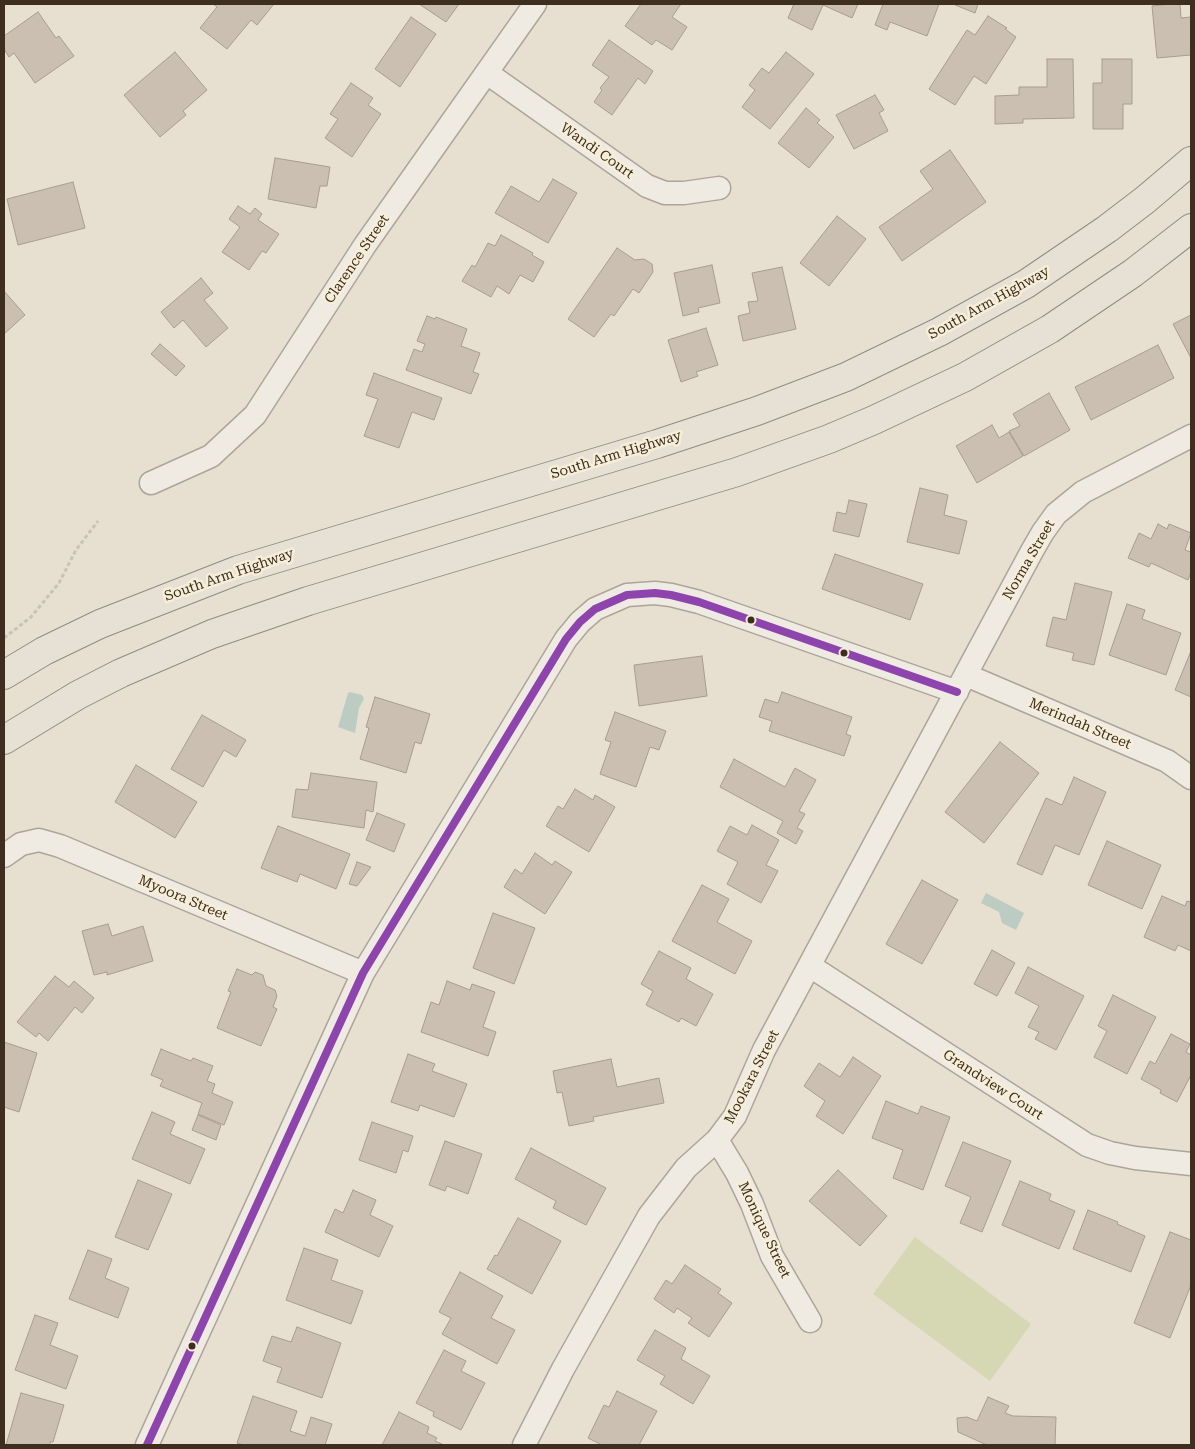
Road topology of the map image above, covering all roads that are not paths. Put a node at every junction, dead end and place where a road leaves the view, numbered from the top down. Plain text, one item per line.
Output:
1 (535, 4) edge
2 (487, 73) junction
3 (1191, 161) edge
4 (719, 188) dead end
5 (1191, 228) edge
6 (1191, 436) edge
7 (151, 483) dead end
8 (4, 675) edge
9 (962, 684) junction
10 (4, 740) edge
11 (1191, 778) edge
12 (4, 856) edge
13 (810, 966) junction
14 (363, 973) junction
15 (717, 1140) junction
16 (1191, 1164) edge
17 (810, 1321) dead end
18 (147, 1445) edge
19 (524, 1445) edge

1 - 2 street, Clarence Street
2 - 4 street, Wandi Court
2 - 7 street, Clarence Street
3 - 8 main road, South Arm Highway
5 - 10 main road
6 - 9 street, Norma Street
9 - 11 street, Merindah Street
9 - 13 street, Mookara Street
9 - 14 street, Merindah Street
12 - 14 street, Myoora Street
13 - 15 street, Mookara Street
13 - 16 street, Grandview Court
14 - 18 street, Merindah Street
15 - 17 street, Monique Street
15 - 19 street, Mookara Street

